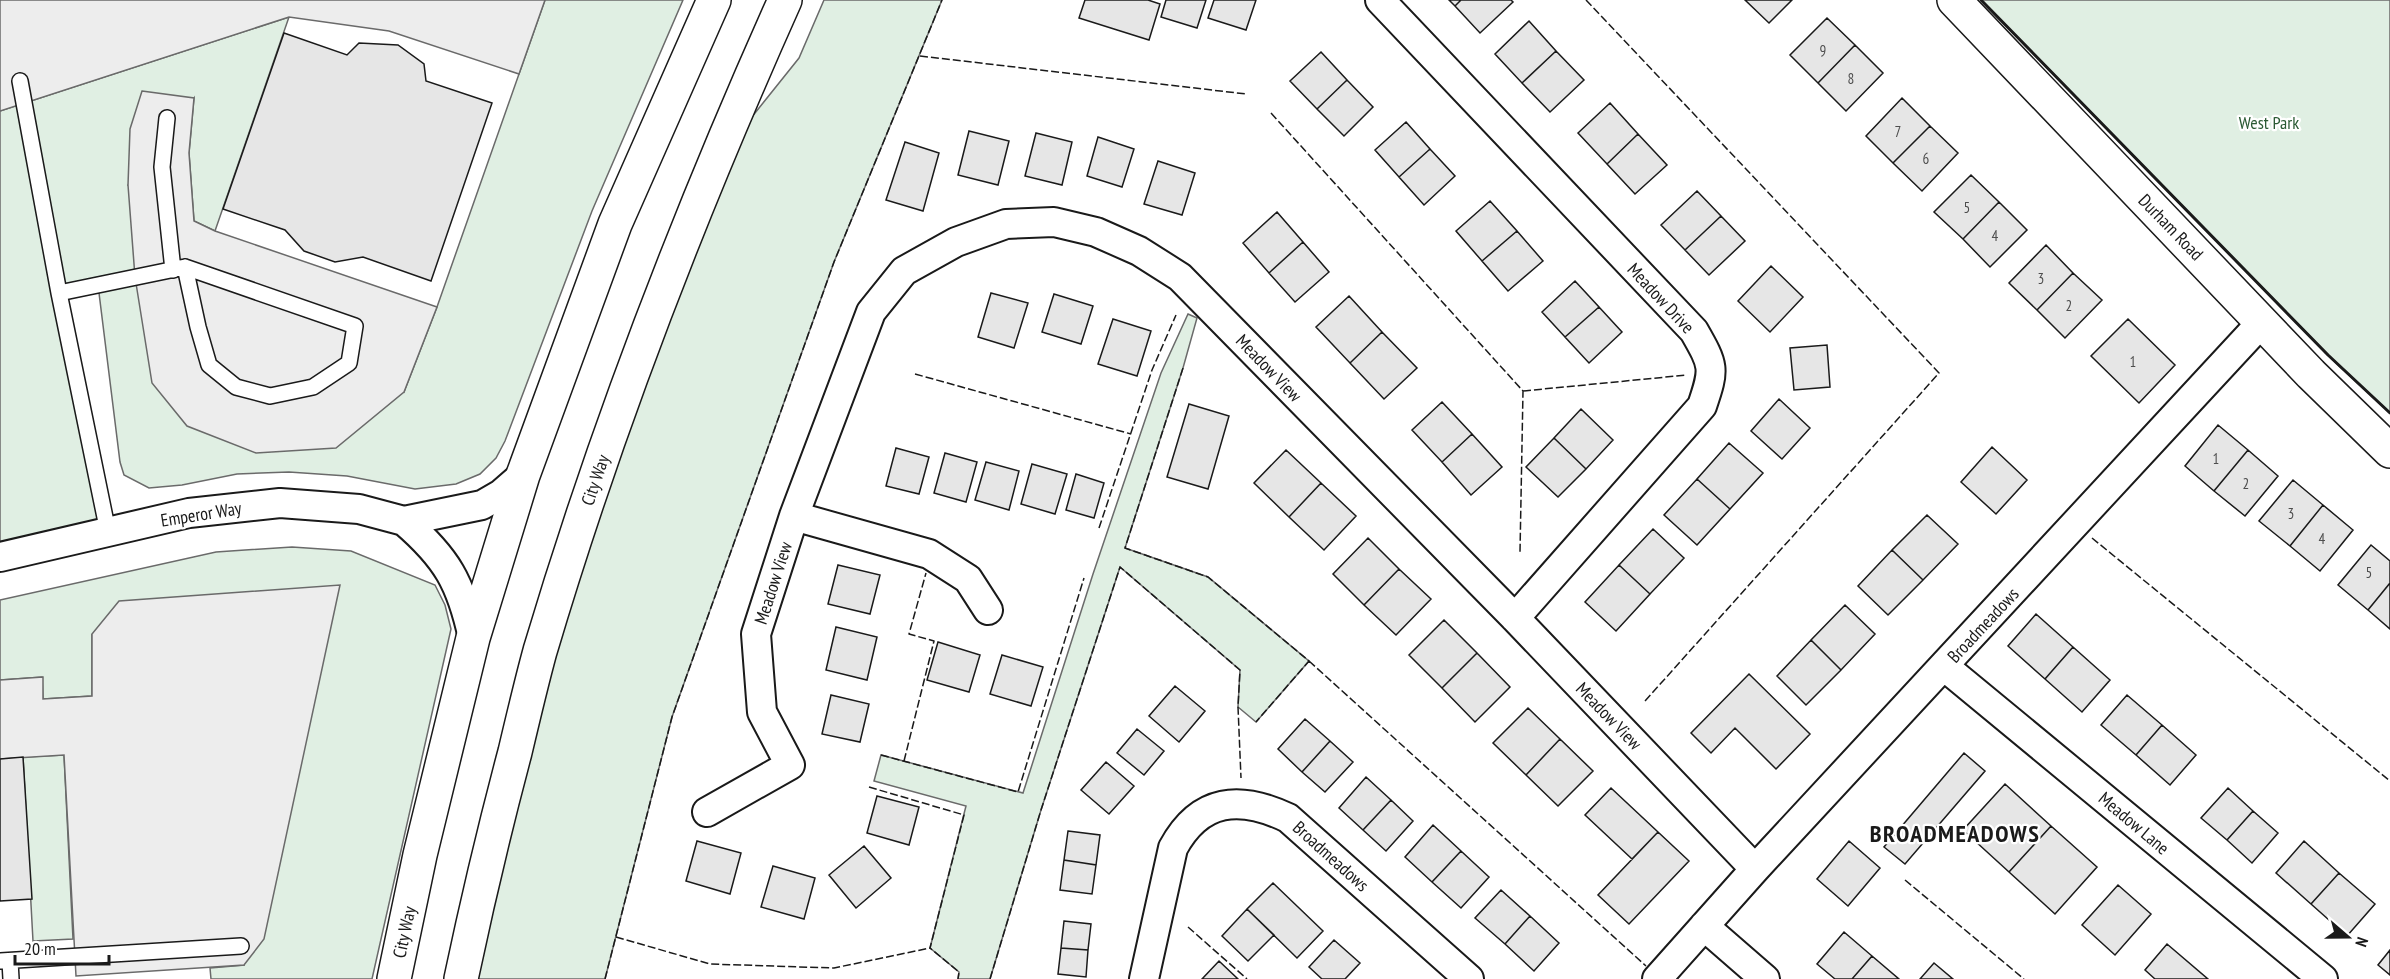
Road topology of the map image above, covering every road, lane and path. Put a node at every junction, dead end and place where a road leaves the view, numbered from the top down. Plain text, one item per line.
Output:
1 (714, 0) edge
2 (785, 0) edge
3 (1380, 0) edge
4 (1954, 0) edge
5 (20, 81) dead end
6 (167, 118) dead end
7 (179, 269) junction
8 (59, 293) junction
9 (2262, 322) junction
10 (2390, 451) edge
11 (523, 475) junction
12 (794, 516) junction
13 (404, 521) junction
14 (108, 532) junction
15 (0, 557) edge
16 (988, 610) dead end
17 (1515, 618) junction
18 (473, 638) junction
19 (1945, 667) junction
20 (708, 812) dead end
21 (1755, 869) junction
22 (1704, 926) junction
23 (242, 946) dead end
24 (5, 961) edge
25 (11, 979) edge
26 (394, 979) edge
27 (461, 979) edge
28 (1144, 979) edge
29 (1469, 979) edge
30 (1657, 979) edge
31 (1765, 979) edge
32 (2323, 979) edge

1 - 11 main road, City Way
2 - 27 main road, City Way
3 - 17 street, Meadow Drive
4 - 9 main road, Durham Road
5 - 8 lane
6 - 7 lane
7 - 7 lane
7 - 8 lane
8 - 14 lane
9 - 10 main road, Durham Road
9 - 19 street, Broadmeadows
11 - 13 street, Emperor Way
11 - 18 main road, City Way
12 - 16 street
12 - 17 street, Meadow View
12 - 20 street, Meadow View
13 - 14 street, Emperor Way
13 - 18 street, Emperor Way
14 - 15 street, Emperor Way
17 - 21 street, Meadow View
18 - 26 main road, City Way
19 - 21 street, Broadmeadows
19 - 32 street, Meadow Lane
21 - 22 street, Broadmeadows
22 - 30 street, Broadmeadows
22 - 31 street
23 - 24 lane
24 - 25 lane
28 - 29 street, Broadmeadows

